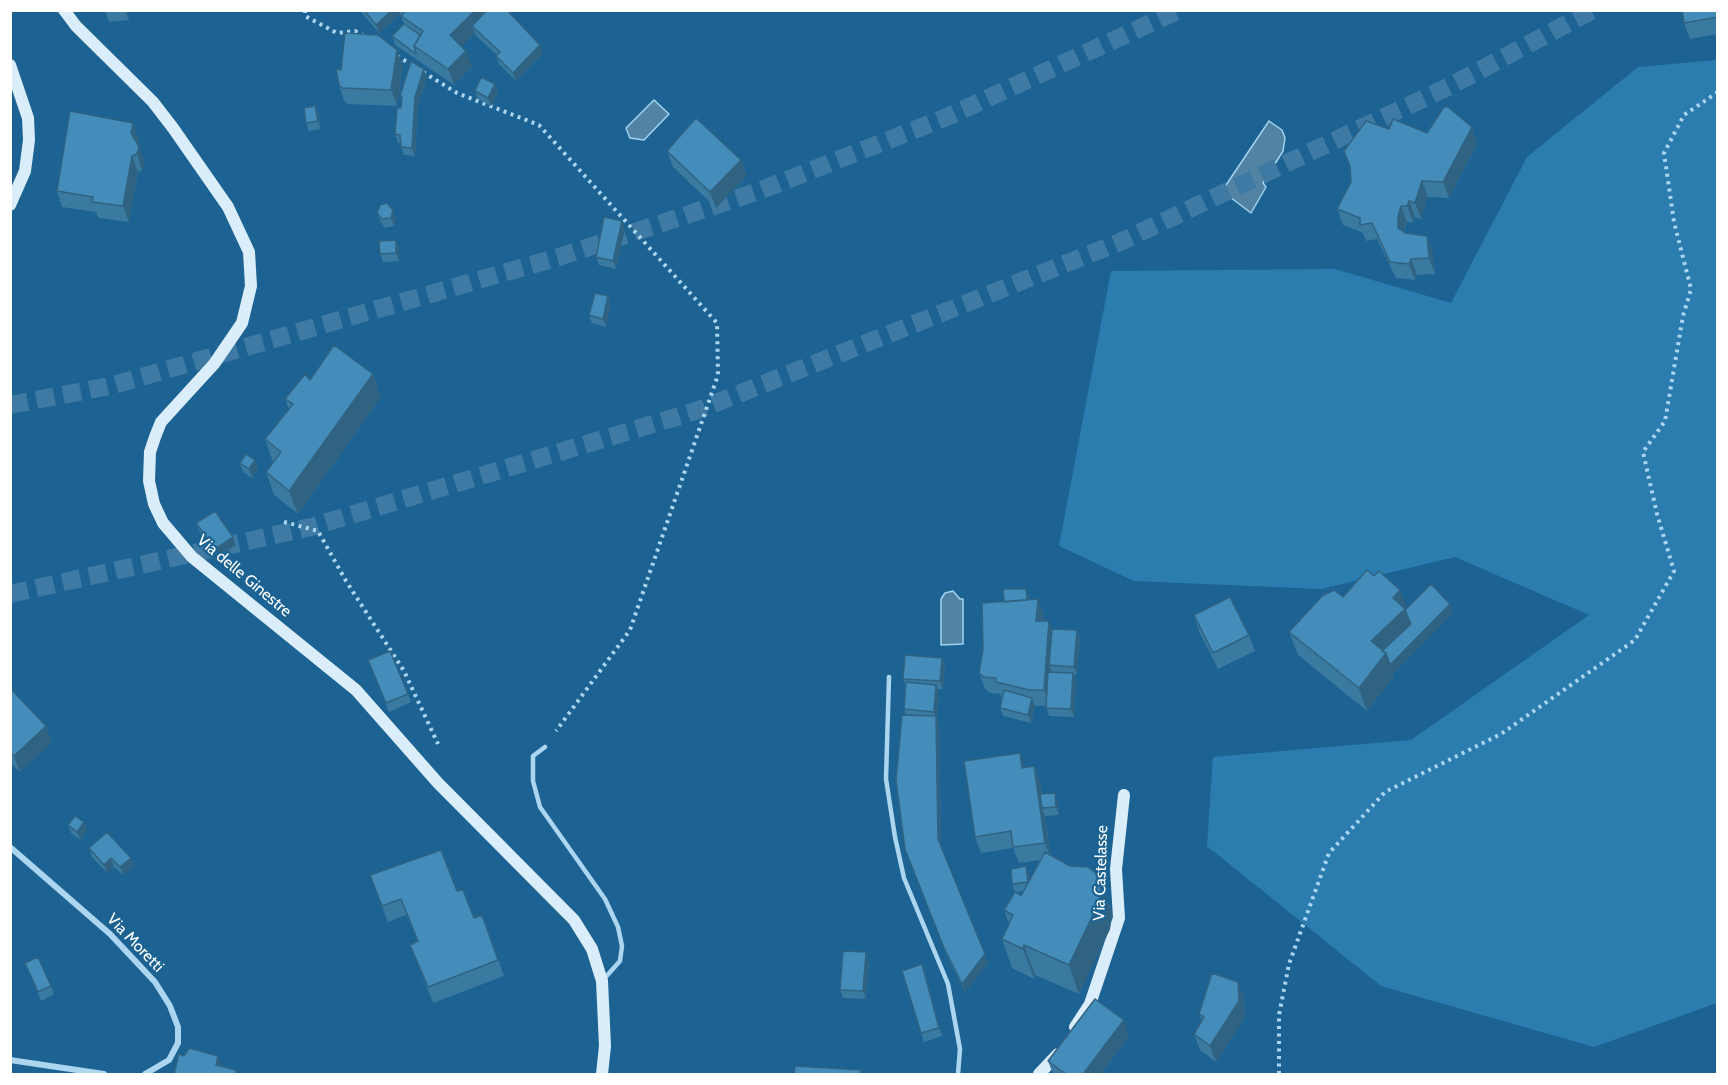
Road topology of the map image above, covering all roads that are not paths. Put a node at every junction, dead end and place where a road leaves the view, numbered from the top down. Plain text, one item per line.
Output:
1 (64, 10) edge
2 (10, 65) edge
3 (10, 205) edge
4 (889, 677) dead end
5 (545, 747) road end
6 (1124, 795) dead end
7 (10, 846) edge
8 (602, 981) junction
9 (10, 1060) edge
10 (104, 1074) edge
11 (145, 1074) edge
12 (602, 1074) edge
13 (958, 1074) edge
14 (1039, 1074) edge

1 - 8 street, Via delle Ginestre
2 - 3 street
4 - 13 lane
5 - 8 lane
6 - 14 street, Via Castelasse
7 - 11 street, Via Moretti
8 - 12 street, Via delle Ginestre
9 - 10 street

